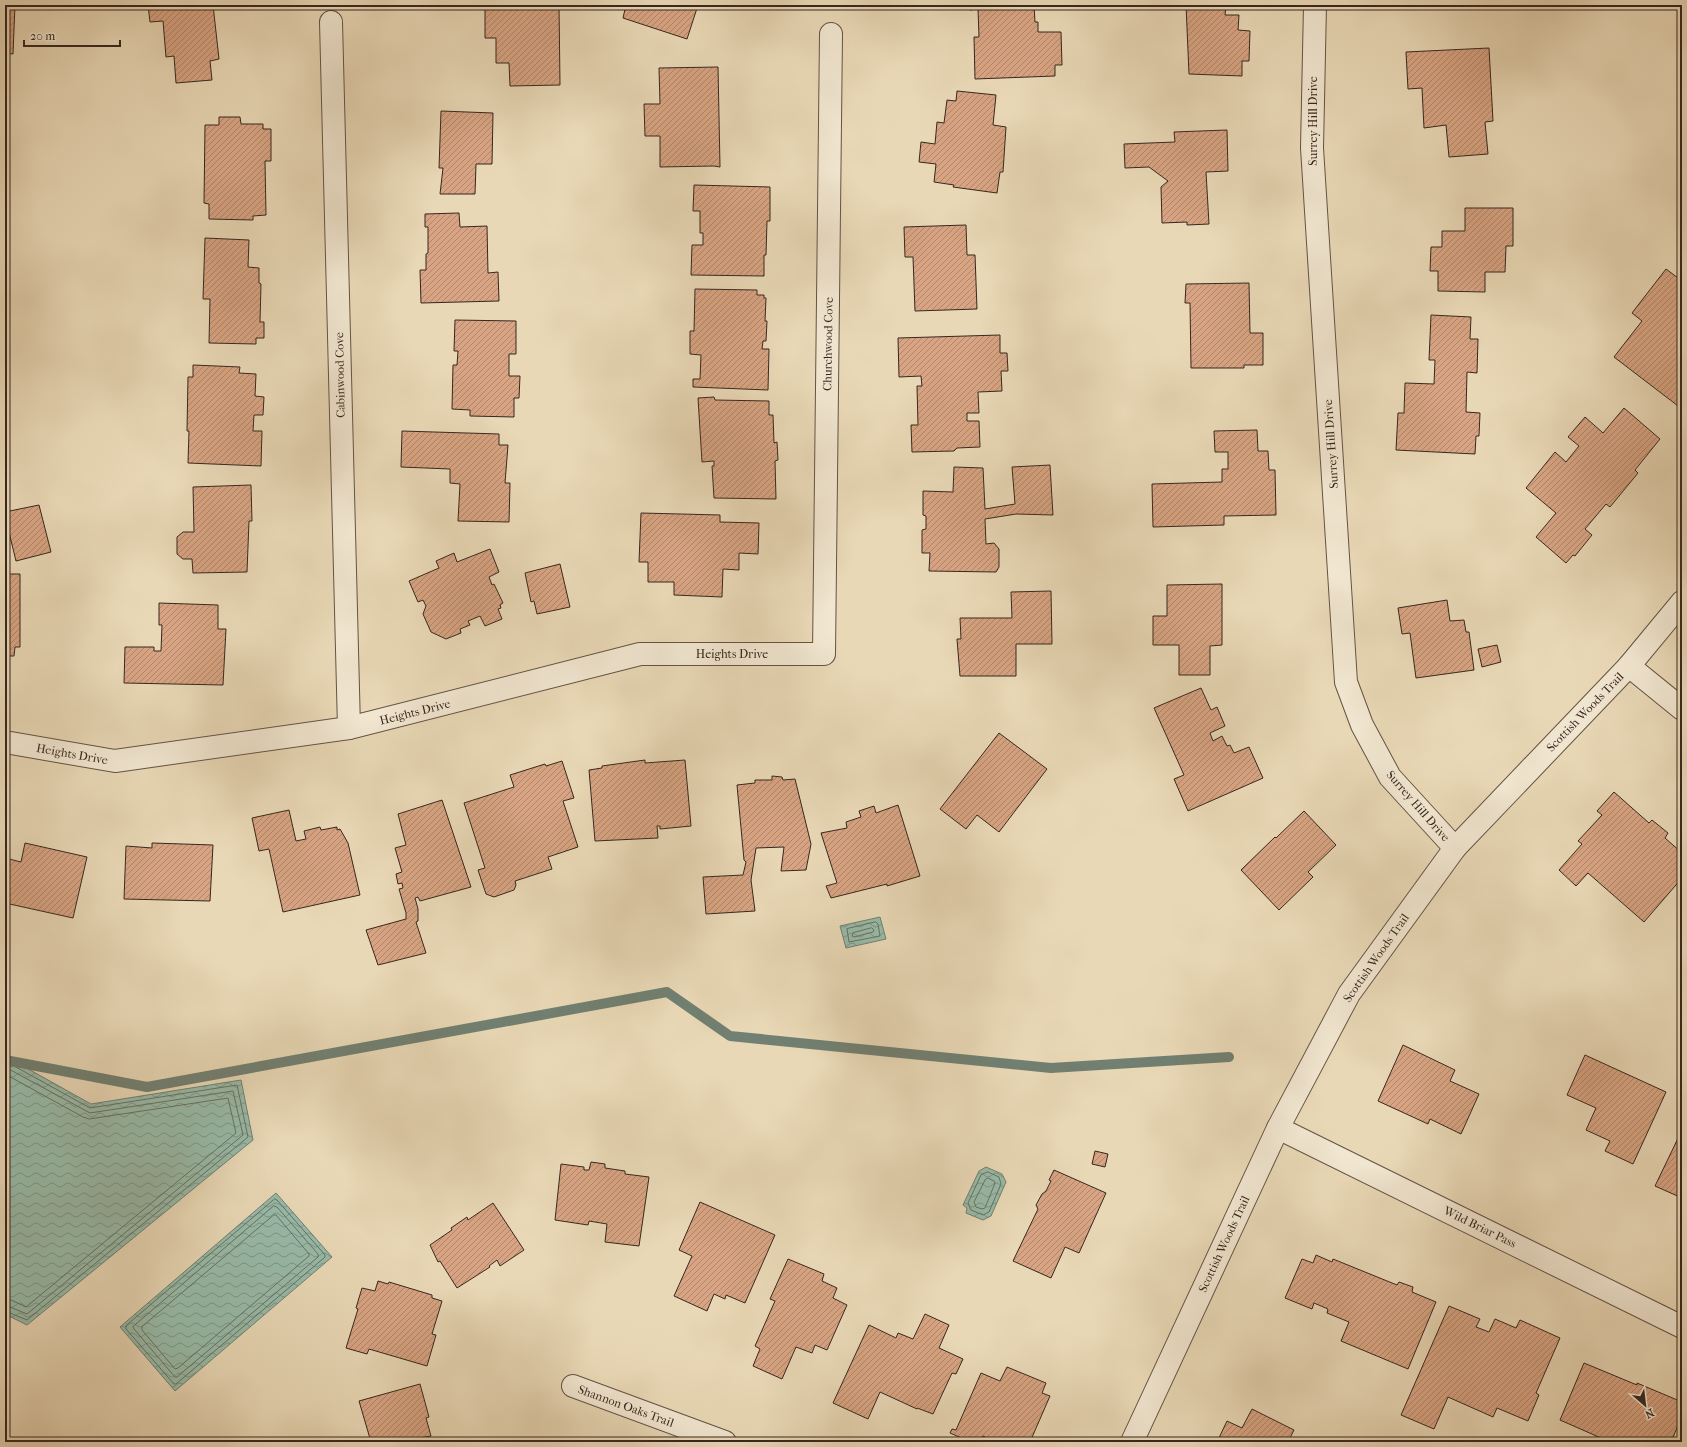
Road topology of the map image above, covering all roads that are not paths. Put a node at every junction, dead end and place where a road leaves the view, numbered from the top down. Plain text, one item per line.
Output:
1 (1315, 5) edge
2 (331, 22) dead end
3 (831, 34) dead end
4 (1682, 602) edge
5 (824, 654) joint
6 (1629, 666) junction
7 (1682, 709) edge
8 (349, 728) junction
9 (5, 742) edge
10 (1455, 848) junction
11 (1278, 1128) junction
12 (1682, 1327) edge
13 (573, 1386) dead end
14 (725, 1442) edge
15 (1132, 1442) edge

1 - 10 street, Surrey Hill Drive
2 - 8 street, Cabinwood Cove
3 - 5 street, Churchwood Cove
4 - 6 street, Scottish Woods Trail
5 - 8 street, Heights Drive
6 - 7 street
6 - 10 street, Scottish Woods Trail
8 - 9 street, Heights Drive
10 - 11 street, Scottish Woods Trail
11 - 12 street, Wild Briar Pass
11 - 15 street, Scottish Woods Trail
13 - 14 street, Shannon Oaks Trail

